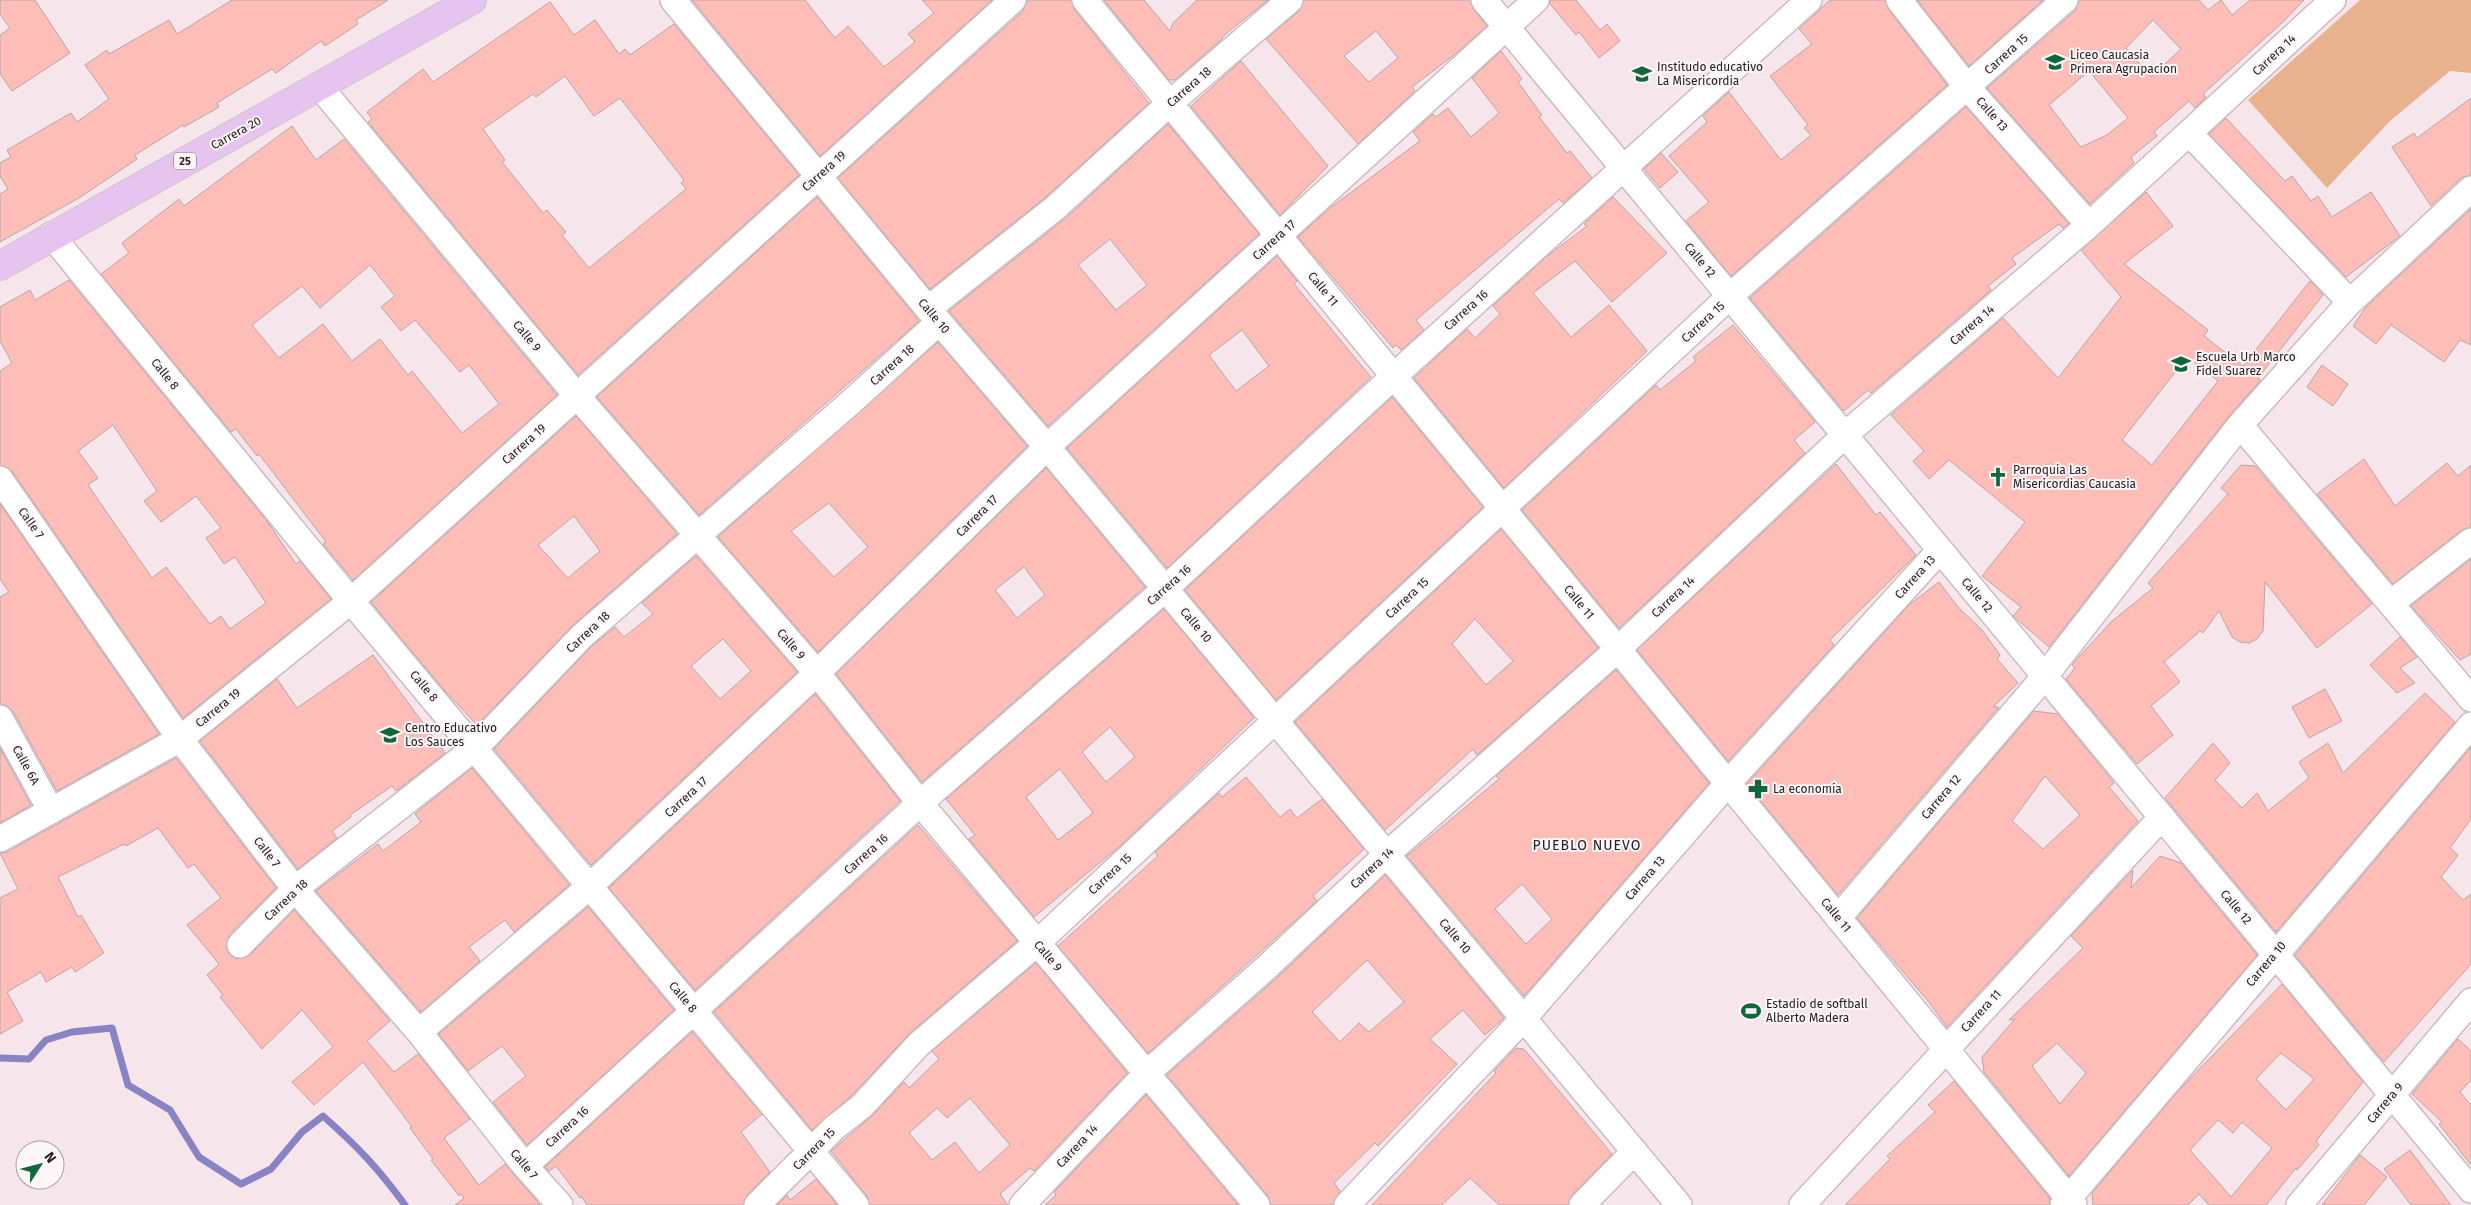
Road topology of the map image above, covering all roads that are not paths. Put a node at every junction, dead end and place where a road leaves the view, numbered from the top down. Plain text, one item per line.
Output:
1 (472, 0) edge
2 (672, 0) edge
3 (1013, 0) edge
4 (1085, 0) edge
5 (1290, 0) edge
6 (1484, 0) edge
7 (1536, 0) edge
8 (1809, 0) edge
9 (1900, 0) edge
10 (2065, 0) edge
11 (2333, 0) edge
12 (1506, 27) junction
13 (320, 87) junction
14 (1968, 88) junction
15 (1170, 103) junction
16 (2189, 133) junction
17 (1623, 168) junction
18 (818, 176) junction
19 (2471, 189) edge
20 (2089, 224) junction
21 (51, 235) junction
22 (1279, 236) junction
23 (0, 266) edge
24 (1730, 296) junction
25 (2350, 302) junction
26 (933, 315) junction
27 (1394, 376) junction
28 (577, 396) junction
29 (2240, 425) junction
30 (1846, 434) junction
31 (1047, 447) junction
32 (0, 478) edge
33 (1503, 508) junction
34 (696, 535) junction
35 (2471, 541) edge
36 (1940, 550) junction
37 (1165, 589) junction
38 (351, 601) junction
39 (2391, 603) junction
40 (1618, 649) junction
41 (817, 674) junction
42 (2044, 676) junction
43 (2471, 700) edge
44 (0, 718) edge
45 (1275, 721) junction
46 (2471, 725) edge
47 (180, 739) junction
48 (476, 747) junction
49 (1728, 783) junction
50 (920, 803) junction
51 (51, 811) junction
52 (2162, 817) junction
53 (0, 839) edge
54 (1386, 855) junction
55 (590, 886) junction
56 (295, 889) junction
57 (1838, 918) junction
58 (1037, 942) junction
59 (240, 945) dead end
60 (2275, 954) junction
61 (2471, 1001) edge
62 (694, 1010) junction
63 (1524, 1018) junction
64 (418, 1032) junction
65 (1946, 1049) junction
66 (1146, 1074) junction
67 (2392, 1095) junction
68 (812, 1152) junction
69 (1634, 1152) junction
70 (525, 1166) junction
71 (2471, 1190) edge
72 (2068, 1203) edge
73 (560, 1205) edge
74 (757, 1205) edge
75 (856, 1205) edge
76 (1022, 1205) edge
77 (1257, 1205) edge
78 (1348, 1205) edge
79 (1582, 1205) edge
80 (1679, 1205) edge
81 (1802, 1205) edge
82 (2298, 1205) edge

1 - 13 main road, Carrera 20 / 25
2 - 18 street, Calle 10
3 - 18 street, Carrera 19
4 - 15 street, Calle 11
5 - 15 street, Carrera 18
6 - 12 street, Calle 12
7 - 12 street, Carrera 17
8 - 17 street, Carrera 16
9 - 14 street, Calle 13
10 - 14 street, Carrera 15
11 - 16 street, Carrera 14
12 - 17 street, Calle 12
12 - 22 street, Carrera 17
13 - 21 main road, Carrera 20 / 25
13 - 28 street, Calle 9
14 - 20 street, Calle 13
14 - 24 street, Carrera 15
15 - 22 street, Calle 11
15 - 26 street, Carrera 18
16 - 20 street, Carrera 14
16 - 25 street
17 - 24 street, Calle 12
17 - 27 street, Carrera 16
18 - 26 street, Calle 10
18 - 28 street, Carrera 19
19 - 25 street, Carrera 12
20 - 30 street, Carrera 14
21 - 23 main road, Carrera 20 / 25
21 - 38 street, Calle 8
22 - 27 street, Calle 11
22 - 31 street, Carrera 17
24 - 30 street, Calle 12
24 - 33 street, Carrera 15
25 - 29 street, Carrera 12
26 - 31 street, Calle 10
26 - 34 street, Carrera 18
27 - 33 street, Calle 11
27 - 37 street, Carrera 16
28 - 34 street, Calle 9
28 - 38 street, Carrera 19
29 - 39 street
29 - 42 street, Carrera 12
30 - 36 street, Calle 12
30 - 40 street, Carrera 14
31 - 37 street, Calle 10
31 - 41 street, Carrera 17
32 - 47 street, Calle 7
33 - 40 street, Calle 11
33 - 45 street, Carrera 15
34 - 41 street, Calle 9
34 - 48 street, Carrera 18
35 - 39 street
36 - 42 street, Calle 12
36 - 49 street, Carrera 13
37 - 45 street, Calle 10
37 - 50 street, Carrera 16
38 - 47 street, Carrera 19
38 - 48 street, Calle 8
39 - 43 street
40 - 49 street, Calle 11
40 - 54 street, Carrera 14
41 - 50 street, Calle 9
41 - 55 street, Carrera 17
42 - 52 street, Calle 12
42 - 57 street, Carrera 12
44 - 51 street, Calle 6A
45 - 54 street, Calle 10
45 - 58 street, Carrera 15
46 - 60 street, Carrera 10
47 - 51 street, Carrera 19
47 - 56 street, Calle 7
48 - 55 street, Calle 8
48 - 56 street, Carrera 18
49 - 57 street, Calle 11
49 - 63 street, Carrera 13
50 - 58 street, Calle 9
50 - 62 street, Carrera 16
51 - 53 street, Carrera 19
52 - 60 street, Calle 12
52 - 65 street, Carrera 11
54 - 63 street, Calle 10
54 - 66 street, Carrera 14
55 - 62 street, Calle 8
55 - 64 street, Carrera 17
56 - 59 street, Carrera 18
56 - 64 street, Calle 7
57 - 65 street, Calle 11
58 - 66 street, Calle 9
58 - 68 street, Carrera 15
60 - 67 street, Calle 12
60 - 72 street, Carrera 10
61 - 67 street, Carrera 9
62 - 68 street, Calle 8
62 - 70 street, Carrera 16
63 - 69 street, Calle 10
63 - 78 street, Carrera 13
64 - 70 street, Calle 7
65 - 72 street, Calle 11
65 - 81 street, Carrera 11
66 - 76 street, Carrera 14
66 - 77 street, Calle 9
67 - 71 street, Calle 12
67 - 82 street, Carrera 9
68 - 74 street, Carrera 15
68 - 75 street, Calle 8
69 - 79 street
69 - 80 street, Calle 10
70 - 73 street, Calle 7

